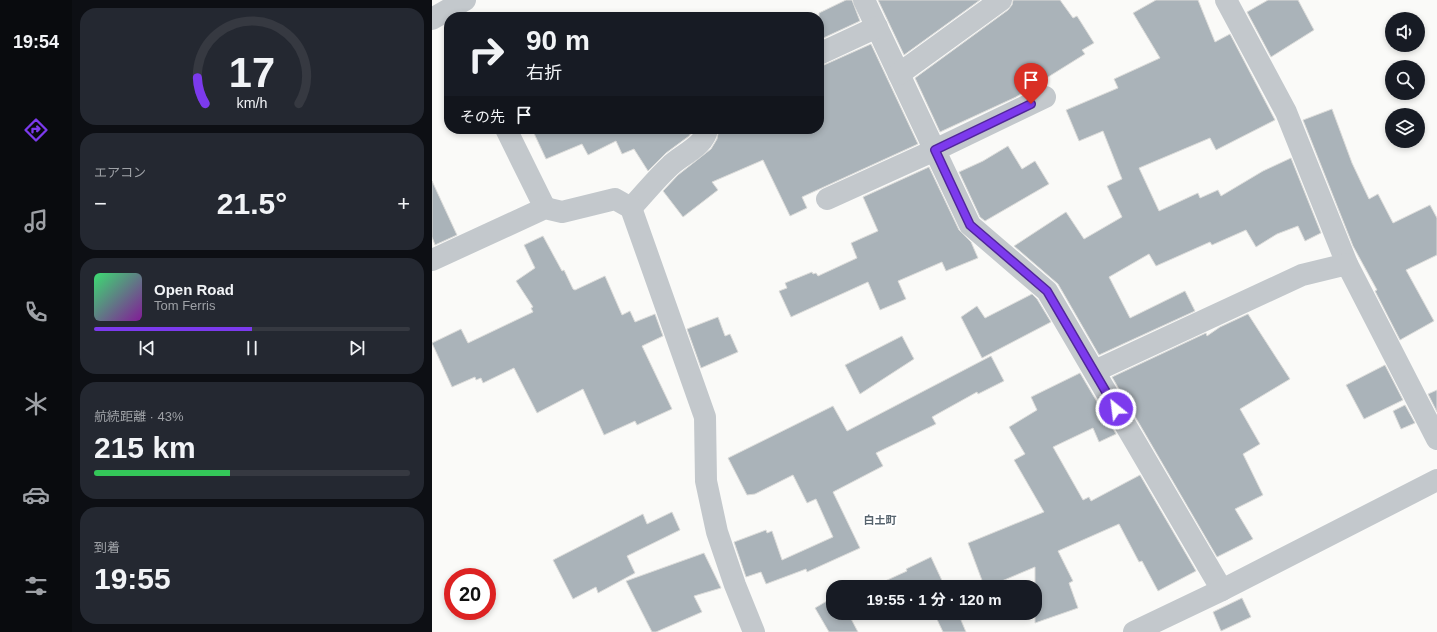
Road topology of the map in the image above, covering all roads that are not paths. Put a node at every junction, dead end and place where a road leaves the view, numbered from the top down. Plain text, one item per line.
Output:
1 (864, 0) edge
2 (1001, 0) edge
3 (1226, 0) edge
4 (877, 27) junction
5 (824, 52) edge
6 (899, 74) junction
7 (1044, 97) dead end
8 (508, 134) edge
9 (704, 134) edge
10 (935, 150) junction
11 (827, 199) dead end
12 (545, 208) junction
13 (631, 208) junction
14 (432, 260) edge
15 (1347, 264) junction
16 (1095, 371) junction
17 (1437, 439) edge
18 (1437, 480) edge
19 (1222, 590) junction
20 (754, 632) edge
21 (1134, 632) edge

1 - 4 street
2 - 6 street
3 - 15 street
4 - 5 street
4 - 6 street
6 - 10 street
7 - 10 street
8 - 12 street
9 - 13 street
10 - 11 street
10 - 16 street
12 - 13 street
12 - 14 street
13 - 20 street
15 - 16 street
15 - 17 street
16 - 19 street
18 - 19 street
19 - 21 street

